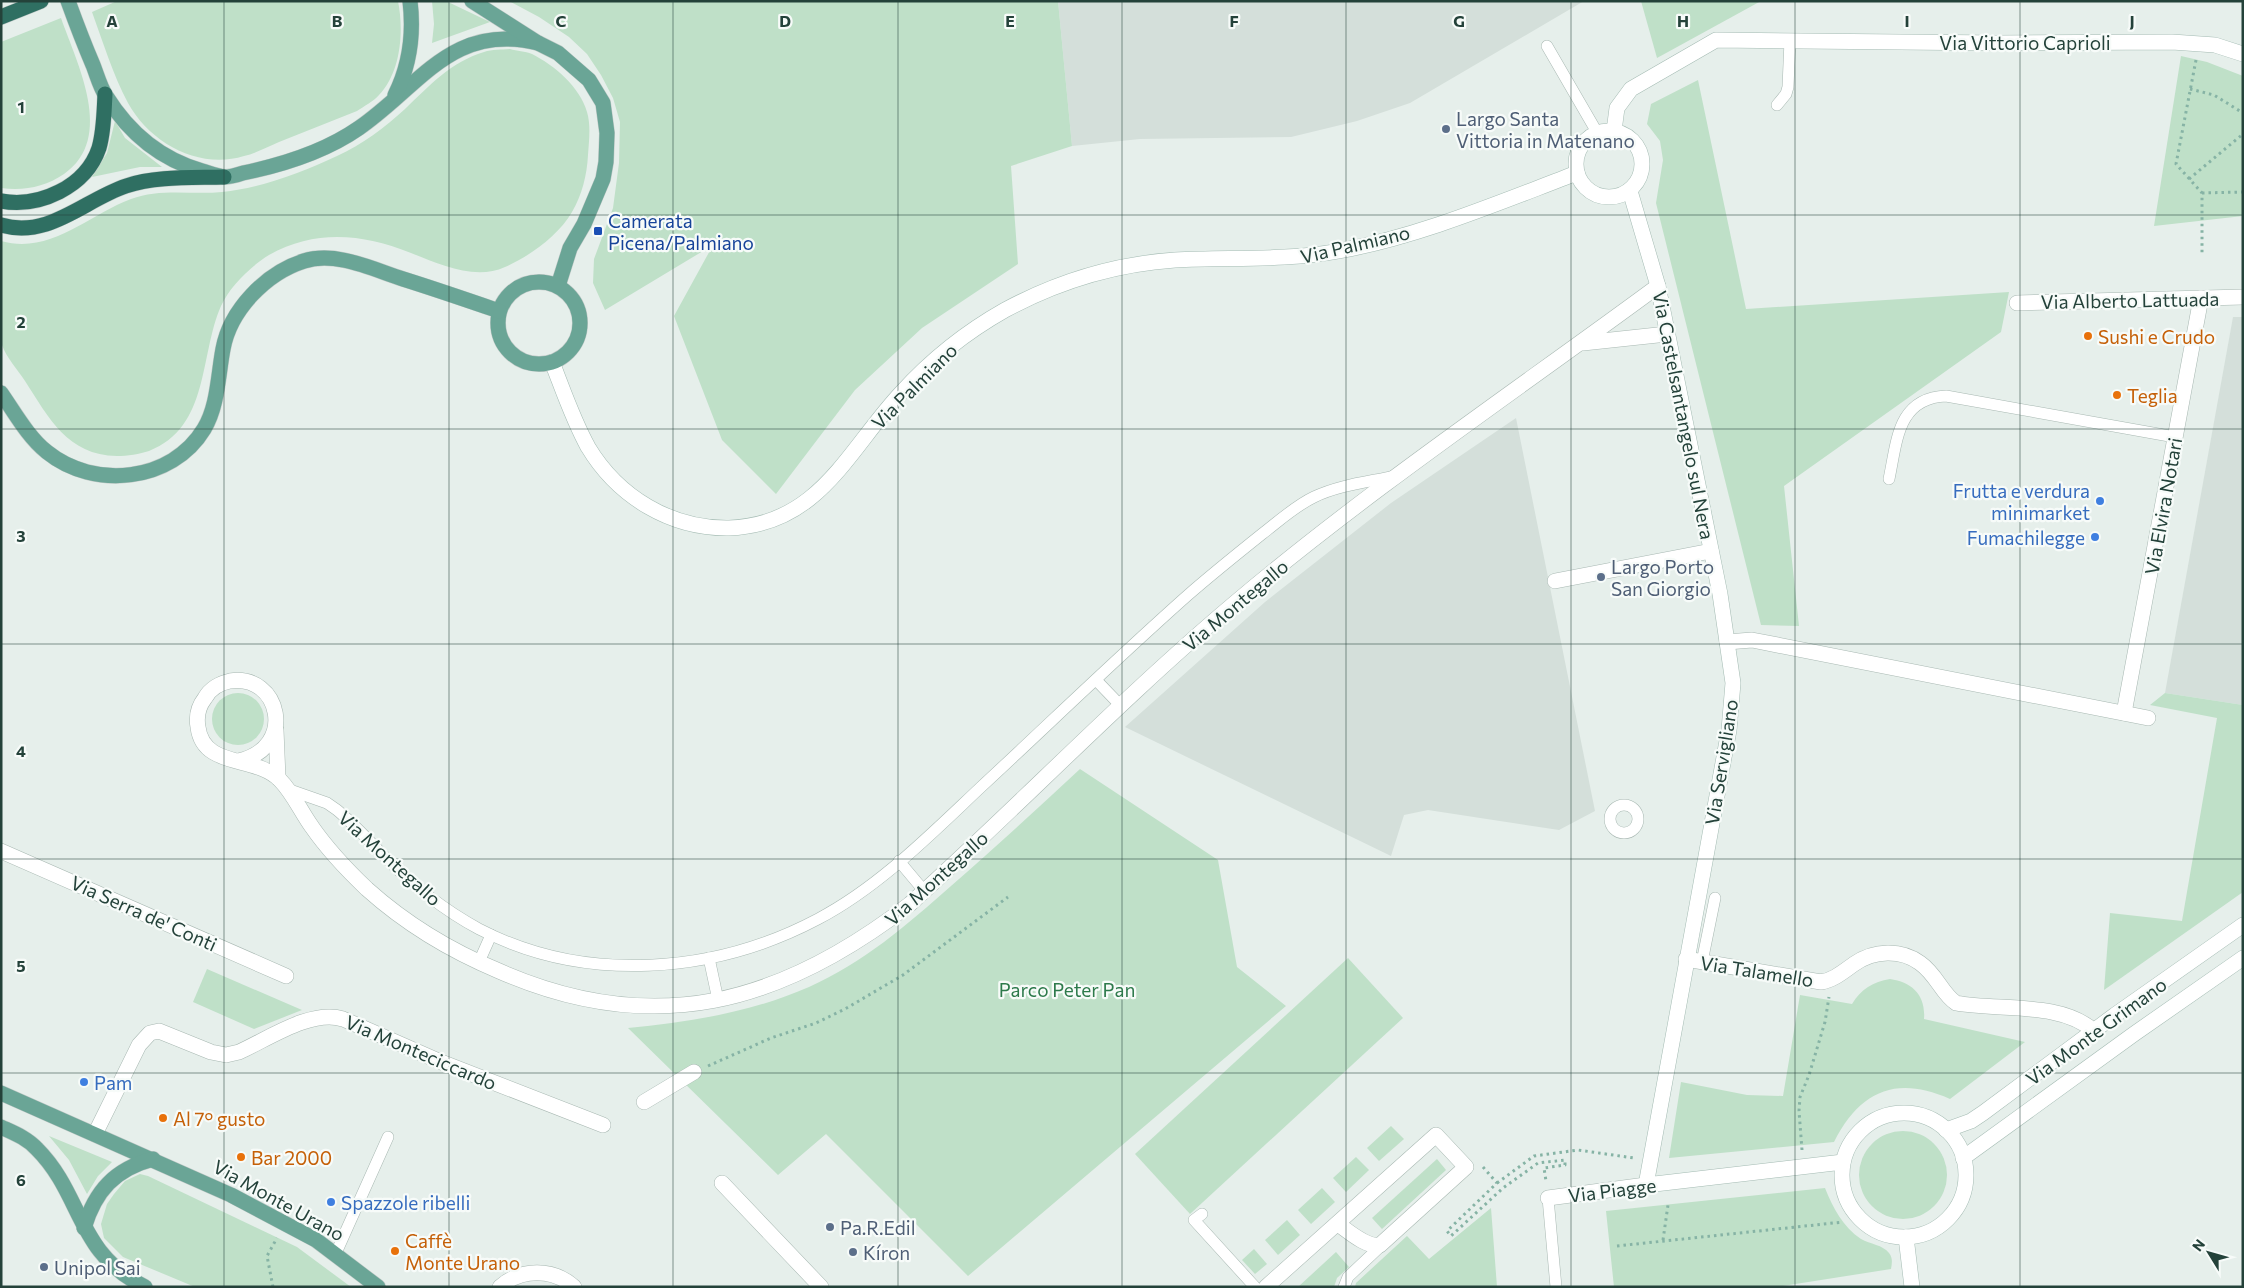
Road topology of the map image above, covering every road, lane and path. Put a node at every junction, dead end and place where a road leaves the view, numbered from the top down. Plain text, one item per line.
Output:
1 (41, 1) edge
2 (68, 1) edge
3 (410, 1) edge
4 (472, 1) edge
5 (1, 17) edge
6 (1790, 40) junction
7 (538, 43) junction
8 (2200, 43) junction
9 (1547, 46) dead end
10 (2243, 54) edge
11 (2190, 89) junction
12 (105, 94) junction
13 (392, 101) junction
14 (1777, 105) dead end
15 (2243, 113) edge
16 (1614, 131) junction
17 (1598, 134) junction
18 (2243, 134) edge
19 (1578, 173) junction
20 (224, 177) junction
21 (2189, 179) junction
22 (1630, 191) junction
23 (2243, 192) edge
24 (2202, 193) junction
25 (1, 200) edge
26 (1, 226) edge
27 (2202, 253) dead end
28 (558, 286) junction
29 (1658, 286) junction
30 (2243, 297) edge
31 (2201, 298) junction
32 (2018, 303) dead end
33 (499, 311) junction
34 (1667, 334) junction
35 (1582, 343) junction
36 (552, 362) junction
37 (1, 393) edge
38 (2175, 437) junction
39 (1399, 475) junction
40 (1889, 479) dead end
41 (1711, 551) junction
42 (1555, 581) dead end
43 (1727, 642) junction
44 (1096, 680) junction
45 (1120, 705) junction
46 (2124, 713) junction
47 (2148, 718) dead end
48 (276, 729) junction
49 (238, 761) junction
50 (282, 783) junction
51 (1, 851) edge
52 (899, 861) junction
53 (925, 892) junction
54 (1008, 897) dead end
55 (1715, 898) dead end
56 (2243, 926) edge
57 (491, 935) junction
58 (709, 958) junction
59 (2243, 958) edge
60 (1686, 959) junction
61 (479, 962) junction
62 (1702, 962) junction
63 (286, 976) dead end
64 (1829, 996) dead end
65 (718, 1000) junction
66 (2094, 1031) junction
67 (694, 1072) joint
68 (1, 1093) edge
69 (644, 1102) dead end
70 (603, 1124) dead end
71 (1, 1127) edge
72 (1946, 1130) junction
73 (95, 1134) junction
74 (388, 1137) dead end
75 (1802, 1147) dead end
76 (1963, 1158) junction
77 (153, 1159) junction
78 (1650, 1160) junction
79 (1843, 1162) junction
80 (1466, 1166) junction
81 (722, 1183) dead end
82 (1497, 1183) junction
83 (1646, 1185) junction
84 (1548, 1198) junction
85 (1668, 1205) dead end
86 (1202, 1214) dead end
87 (1843, 1222) dead end
88 (285, 1223) junction
89 (1338, 1224) junction
90 (84, 1228) junction
91 (1906, 1237) junction
92 (1663, 1240) junction
93 (1384, 1243) junction
94 (1617, 1246) dead end
95 (336, 1253) junction
96 (146, 1287) edge
97 (273, 1287) edge
98 (378, 1287) edge
99 (500, 1287) edge
100 (574, 1287) edge
101 (821, 1287) edge
102 (1255, 1287) edge
103 (1266, 1287) edge
104 (1344, 1287) edge
105 (1556, 1287) edge
106 (1912, 1287) edge

1 - 5 highway
2 - 12 main road
3 - 13 main road
4 - 7 main road
6 - 8 street, Via Vittorio Caprioli
6 - 14 lane
6 - 16 street, Via Vittorio Caprioli
7 - 13 main road
7 - 28 main road
8 - 10 street, Via Vittorio Caprioli
8 - 11 path
9 - 17 lane
11 - 15 path
11 - 21 path
12 - 20 main road
12 - 25 highway
13 - 20 main road
16 - 17 street
16 - 22 street
17 - 19 street
18 - 21 path
19 - 22 street
19 - 36 street, Via Palmiano
20 - 26 highway
21 - 24 path
22 - 29 street, Via Castelsantangelo sul Nera
23 - 24 path
24 - 27 path
28 - 33 main road
28 - 36 main road
29 - 34 street, Via Castelsantangelo sul Nera
29 - 35 street, Via Montegallo
30 - 31 street, Via Alberto Lattuada
31 - 32 street, Via Alberto Lattuada
31 - 38 street, Via Elvira Notari
33 - 36 main road
33 - 37 main road
34 - 35 street, Via Montegallo
34 - 41 street, Via Castelsantangelo sul Nera
35 - 39 street, Via Montegallo
38 - 40 lane
38 - 46 street, Via Elvira Notari
39 - 44 lane, Via Montegallo
39 - 45 street, Via Montegallo
41 - 42 street
41 - 43 street, Via Castelsantangelo sul Nera
43 - 46 street
43 - 60 street, Via Servigliano
44 - 45 lane
44 - 52 lane, Via Montegallo
45 - 53 street, Via Montegallo
46 - 47 street
48 - 49 street
48 - 49 street, Via Montegallo
48 - 50 street, Via Montegallo
49 - 50 street, Via Montegallo
50 - 57 lane, Via Montegallo
50 - 61 street, Via Montegallo
51 - 63 street, Via Serra de' Conti
52 - 53 lane
52 - 58 lane, Via Montegallo
53 - 65 street, Via Montegallo
54 - 67 path
55 - 62 lane
56 - 66 street, Via Monte Grimano
57 - 58 lane, Via Montegallo
57 - 61 lane
58 - 65 lane
59 - 76 street, Via Monte Grimano
60 - 62 street, Via Talamello
60 - 78 street, Via Servigliano
61 - 65 street, Via Montegallo
62 - 66 street, Via Talamello
64 - 75 path
66 - 72 street, Via Monte Grimano
67 - 69 street
68 - 73 main road, Via Monte Urano
70 - 73 street, Via Monteciccardo
71 - 90 main road
72 - 76 street
72 - 79 street
73 - 77 main road, Via Monte Urano
74 - 95 lane
76 - 91 street
77 - 88 main road, Via Monte Urano
77 - 90 main road
78 - 82 path
78 - 83 street, Via Servigliano
79 - 83 street, Via Piagge
79 - 91 street
80 - 82 path
80 - 89 street
80 - 93 street
81 - 101 street
82 - 84 path, Via Piagge
83 - 84 street, Via Piagge
84 - 105 lane
85 - 92 path
86 - 102 lane
87 - 92 path
88 - 95 main road, Via Monte Urano
88 - 97 path
89 - 93 street
89 - 103 street
90 - 96 main road
91 - 106 street
92 - 94 path
93 - 104 lane
95 - 98 main road, Via Monte Urano
99 - 100 street

